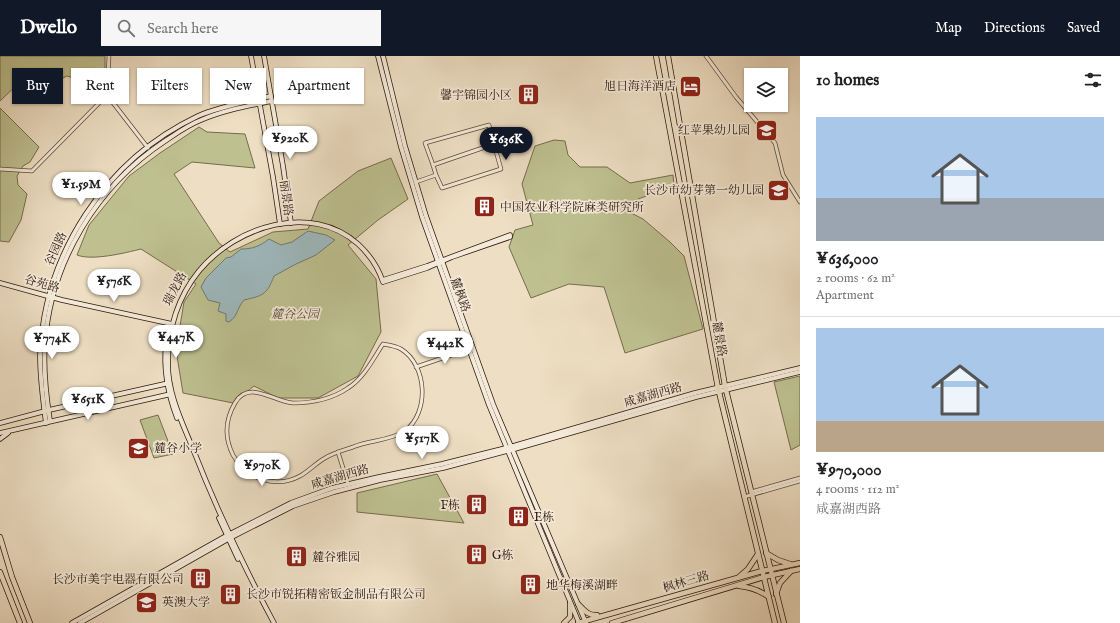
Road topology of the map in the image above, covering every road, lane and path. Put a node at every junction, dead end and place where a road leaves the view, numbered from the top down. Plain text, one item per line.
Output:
1 (109, 56) edge
2 (251, 56) edge
3 (264, 56) edge
4 (378, 56) edge
5 (384, 56) edge
6 (656, 56) edge
7 (668, 56) edge
8 (706, 56) edge
9 (108, 68) edge
10 (253, 68) edge
11 (271, 98) junction
12 (266, 99) edge
13 (98, 104) edge
14 (114, 104) edge
15 (245, 104) edge
16 (250, 104) edge
17 (261, 104) edge
18 (494, 144) junction
19 (148, 148) junction
20 (433, 165) junction
21 (0, 169) edge
22 (436, 175) junction
23 (416, 182) junction
24 (800, 202) edge
25 (291, 222) junction
26 (280, 223) junction
27 (440, 262) junction
28 (0, 284) edge
29 (51, 298) junction
30 (171, 325) junction
31 (469, 349) junction
32 (416, 367) junction
33 (800, 368) edge
34 (800, 372) edge
35 (168, 384) junction
36 (725, 388) junction
37 (718, 390) junction
38 (171, 395) junction
39 (46, 411) junction
40 (14, 418) junction
41 (0, 419) edge
42 (48, 422) junction
43 (0, 423) edge
44 (16, 430) junction
45 (0, 433) edge
46 (0, 438) edge
47 (509, 449) junction
48 (338, 452) junction
49 (800, 479) edge
50 (348, 484) junction
51 (751, 493) junction
52 (744, 497) junction
53 (0, 536) edge
54 (229, 536) junction
55 (766, 553) junction
56 (758, 554) junction
57 (800, 563) edge
58 (792, 564) junction
59 (770, 569) junction
60 (800, 569) edge
61 (762, 571) junction
62 (792, 571) junction
63 (0, 572) edge
64 (771, 575) junction
65 (764, 577) junction
66 (736, 578) junction
67 (735, 586) junction
68 (776, 594) junction
69 (769, 597) junction
70 (570, 602) junction
71 (578, 604) junction
72 (614, 612) junction
73 (586, 622) edge
74 (20, 623) edge
75 (30, 623) edge
76 (72, 623) edge
77 (80, 623) edge
78 (272, 623) edge
79 (564, 623) edge
80 (579, 623) edge
81 (612, 623) edge
82 (775, 623) edge
83 (784, 623) edge

1 - 9 street
2 - 10 main road, 丽景路
3 - 11 main road, 丽景路
4 - 27 main road, 麓枫路
5 - 23 main road
6 - 37 main road, 麓景路
7 - 36 main road, 麓景路
8 - 24 street
11 - 12 main road, 谷园路
11 - 25 main road, 丽景路
13 - 21 street
14 - 19 street
15 - 19 main road, 谷园路
16 - 29 main road, 谷园路
17 - 26 main road, 丽景路
18 - 20 street
18 - 20 street
18 - 22 street
19 - 29 main road, 谷园路
20 - 22 street
22 - 23 street
23 - 27 main road
25 - 26 main road, 瑞龙路
25 - 27 main road, 瑞龙路
26 - 30 main road, 瑞龙路
27 - 27 main road
27 - 31 main road, 麓枫路
27 - 47 main road
28 - 29 main road, 谷苑路
29 - 30 main road, 谷苑路
29 - 39 main road, 谷园路
30 - 35 main road, 瑞龙路
31 - 32 street
31 - 47 main road, 麓枫路
32 - 48 street
32 - 48 street
33 - 36 main road, 咸嘉湖西路
34 - 36 main road, 咸嘉湖西路
35 - 38 main road, 瑞龙路
35 - 39 main road
36 - 37 main road, 咸嘉湖西路
36 - 51 main road, 麓景路
37 - 47 main road, 咸嘉湖西路
37 - 52 main road, 麓景路
38 - 42 main road
38 - 54 main road, 瑞龙路
39 - 40 main road
39 - 42 main road, 谷园路
40 - 41 main road
40 - 43 main road
42 - 44 main road
44 - 45 main road
44 - 46 main road
47 - 50 main road, 咸嘉湖西路
47 - 54 main road, 咸嘉湖西路
47 - 70 main road, 麓枫路
47 - 71 main road
48 - 50 street
49 - 51 street
50 - 54 main road, 咸嘉湖西路
51 - 52 street
51 - 55 main road, 麓景路
52 - 56 main road, 麓景路
53 - 75 main road
54 - 76 main road, 咸嘉湖西路
54 - 77 main road, 咸嘉湖西路
54 - 78 main road, 瑞龙路
55 - 58 main road
55 - 59 main road, 麓景路
56 - 61 main road, 麓景路
56 - 66 main road
57 - 58 main road, 枫林三路
58 - 59 main road, 枫林三路
59 - 61 main road, 枫林三路
59 - 64 main road, 麓景路
60 - 62 main road, 枫林三路
61 - 65 main road, 麓景路
61 - 66 main road, 枫林三路
62 - 64 main road, 枫林三路
62 - 68 main road
63 - 74 main road
64 - 65 main road, 枫林三路
64 - 68 main road, 麓景路
65 - 67 main road, 枫林三路
65 - 69 main road, 麓景路
66 - 72 main road, 枫林三路
67 - 69 main road
67 - 81 main road, 枫林三路
68 - 83 main road, 麓景路
69 - 82 main road, 麓景路
70 - 79 main road
70 - 80 main road, 麓枫路
71 - 72 main road
71 - 73 main road
72 - 73 main road, 枫林三路
73 - 80 main road, 枫林三路

